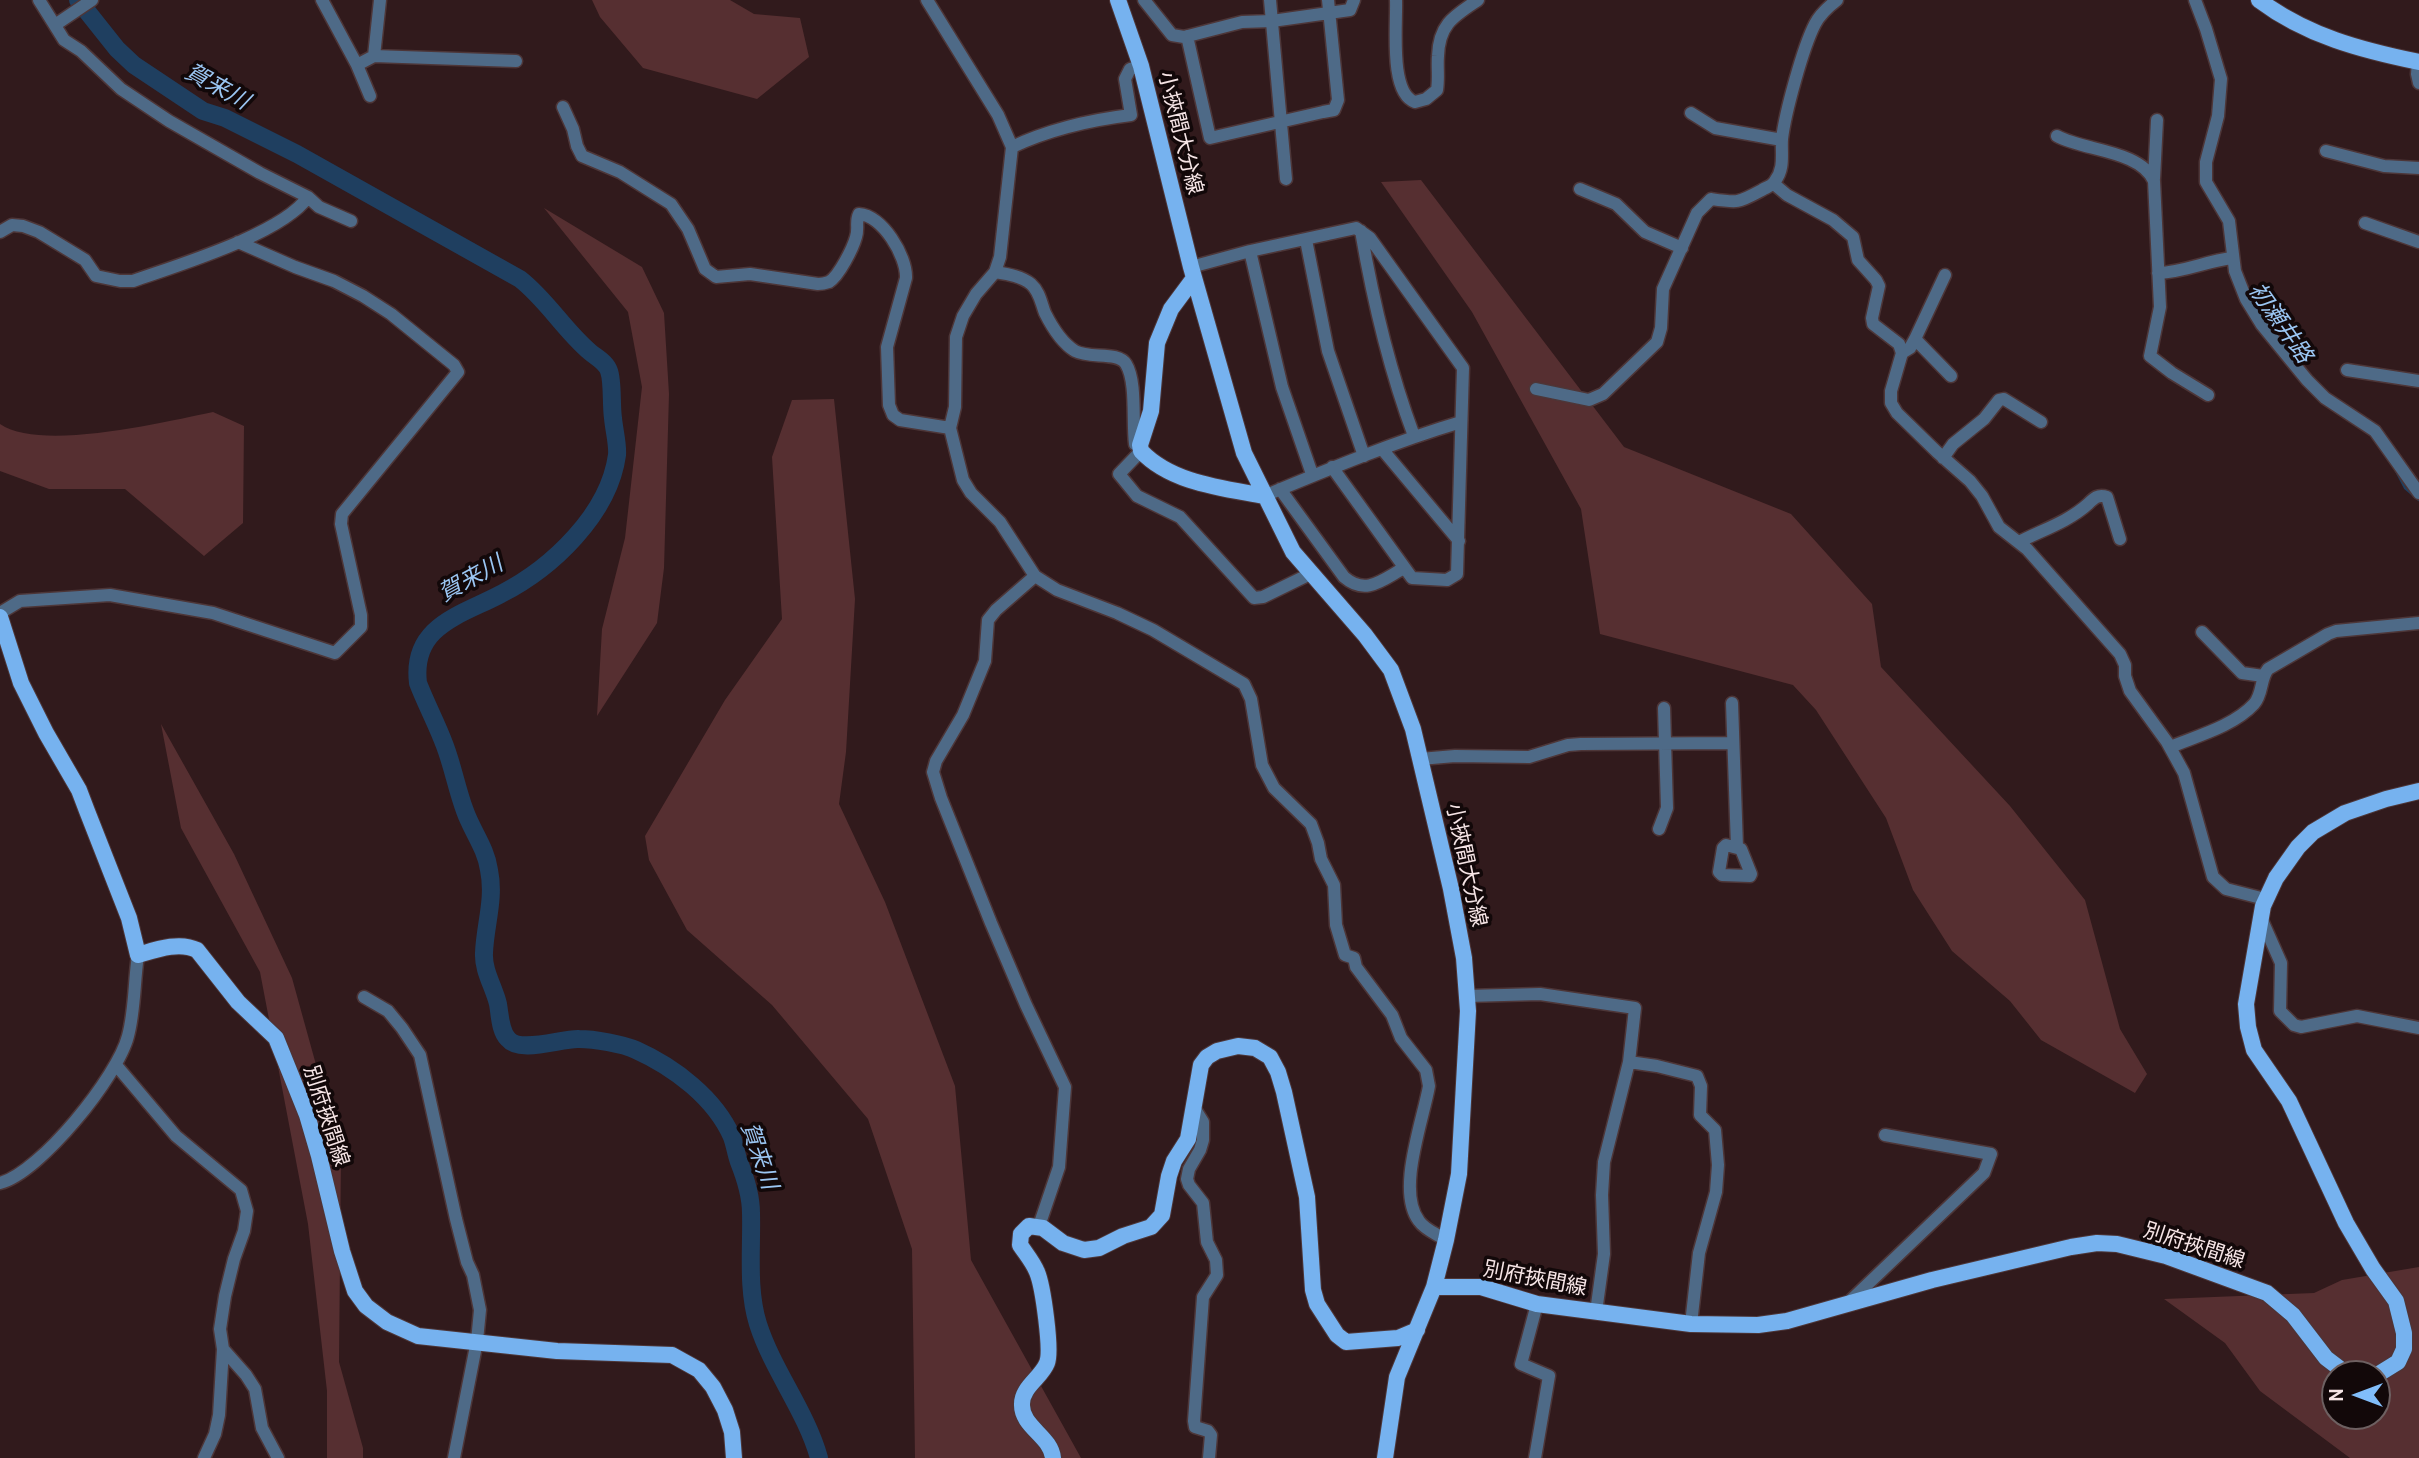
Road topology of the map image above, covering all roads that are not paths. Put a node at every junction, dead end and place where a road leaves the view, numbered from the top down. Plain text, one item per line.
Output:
1 (39, 0) edge
2 (92, 0) edge
3 (322, 0) edge
4 (380, 0) edge
5 (927, 0) edge
6 (1144, 0) edge
7 (1270, 0) edge
8 (1328, 0) edge
9 (1354, 0) edge
10 (1396, 0) edge
11 (1478, 0) edge
12 (1837, 0) edge
13 (2194, 0) edge
14 (2265, 2) edge
15 (1119, 4) edge
16 (1461, 4) edge
17 (1330, 14) junction
18 (1272, 21) junction
19 (55, 25) junction
20 (1187, 36) junction
21 (374, 56) junction
22 (516, 61) dead end
23 (2419, 62) edge
24 (357, 65) junction
25 (1141, 66) junction
26 (2419, 82) edge
27 (370, 96) dead end
28 (563, 107) dead end
29 (1691, 113) dead end
30 (2157, 120) dead end
31 (1281, 121) junction
32 (2057, 136) dead end
33 (1782, 140) junction
34 (1012, 147) junction
35 (2326, 151) dead end
36 (2419, 168) edge
37 (1286, 179) dead end
38 (2154, 181) junction
39 (1774, 184) junction
40 (1580, 189) dead end
41 (309, 197) junction
42 (351, 221) dead end
43 (2365, 223) dead end
44 (1361, 231) junction
45 (0, 232) edge
46 (1306, 240) junction
47 (238, 242) junction
48 (2419, 242) edge
49 (1682, 248) junction
50 (1250, 251) junction
51 (2232, 258) junction
52 (995, 272) junction
53 (1193, 272) junction
54 (2158, 274) junction
55 (1945, 275) dead end
56 (1915, 339) junction
57 (1902, 353) junction
58 (2347, 370) dead end
59 (1951, 376) dead end
60 (2419, 381) edge
61 (1536, 389) dead end
62 (2208, 395) dead end
63 (1461, 422) junction
64 (2040, 422) dead end
65 (950, 428) junction
66 (1414, 436) junction
67 (1141, 448) junction
68 (1382, 449) junction
69 (1364, 456) junction
70 (1942, 458) junction
71 (1332, 467) junction
72 (1312, 474) junction
73 (1280, 489) junction
74 (2419, 494) edge
75 (1264, 496) junction
76 (2120, 539) dead end
77 (1459, 541) junction
78 (2019, 542) junction
79 (1404, 568) junction
80 (1310, 574) junction
81 (1035, 576) junction
82 (0, 615) edge
83 (2419, 624) edge
84 (2202, 632) dead end
85 (2263, 676) junction
86 (1732, 703) dead end
87 (1664, 708) dead end
88 (1664, 743) junction
89 (1733, 743) junction
90 (2170, 747) junction
91 (1420, 760) junction
92 (2419, 791) edge
93 (1659, 829) dead end
94 (1737, 847) dead end
95 (2265, 899) junction
96 (2260, 918) junction
97 (138, 956) junction
98 (1467, 996) junction
99 (364, 997) dead end
100 (2419, 1028) edge
101 (1629, 1062) junction
102 (116, 1065) junction
103 (1193, 1106) junction
104 (1885, 1135) dead end
105 (0, 1183) edge
106 (1038, 1226) junction
107 (1446, 1240) junction
108 (1434, 1287) junction
109 (1537, 1304) junction
110 (1847, 1304) junction
111 (1596, 1312) junction
112 (1691, 1324) junction
113 (1417, 1330) junction
114 (478, 1341) junction
115 (223, 1349) junction
116 (2329, 1360) edge
117 (2391, 1366) edge
118 (204, 1458) edge
119 (278, 1458) edge
120 (454, 1458) edge
121 (734, 1458) edge
122 (1053, 1458) edge
123 (1209, 1458) edge
124 (1385, 1458) edge
125 (1535, 1458) edge

1 - 19 street
2 - 19 street
3 - 24 street
4 - 21 street
5 - 34 street
6 - 15 street
6 - 20 street
7 - 18 street
8 - 17 street
9 - 17 street
10 - 16 street
11 - 16 street
12 - 33 street
13 - 51 street
14 - 23 main road
15 - 25 main road, 小挾間大分線
17 - 18 street
17 - 31 street
18 - 20 street
18 - 31 street
19 - 41 street
20 - 31 street
21 - 22 street
21 - 24 street
23 - 26 street
24 - 27 street
25 - 34 street
25 - 53 main road, 小挾間大分線
28 - 65 street
29 - 33 street
30 - 38 street
31 - 37 street
32 - 38 street
33 - 39 street
34 - 52 street
35 - 36 street
38 - 54 street
39 - 49 street
39 - 57 street
40 - 49 street
41 - 42 street
41 - 47 street
43 - 48 street
44 - 46 street
44 - 63 street
44 - 66 street
45 - 47 street
46 - 50 street
46 - 69 street
47 - 82 street
49 - 61 street
50 - 53 street
50 - 72 street
51 - 54 street
51 - 74 street
52 - 65 street
52 - 67 street
53 - 67 main road
53 - 75 main road, 小挾間大分線
54 - 62 street
55 - 56 street
56 - 57 street
56 - 59 street
57 - 70 street
58 - 60 street
63 - 66 street
63 - 77 street
64 - 70 street
65 - 81 street
66 - 68 street
67 - 75 main road
67 - 80 street
68 - 69 street
68 - 77 street
69 - 71 street
70 - 78 street
71 - 72 street
71 - 79 street
72 - 73 street
73 - 75 street
73 - 79 street
75 - 80 main road, 小挾間大分線
76 - 78 street
77 - 79 street
78 - 90 street
80 - 91 main road, 小挾間大分線
81 - 106 street
81 - 107 street
82 - 97 main road
83 - 85 street
84 - 85 street
85 - 90 street
86 - 89 street
87 - 88 street
88 - 89 street
88 - 91 street
88 - 93 street
89 - 94 street
90 - 95 street
91 - 98 main road, 小挾間大分線
92 - 95 main road
95 - 96 main road
96 - 100 street
96 - 117 main road
97 - 102 street
97 - 114 main road, 別府挾間線
98 - 101 street
98 - 107 main road, 小挾間大分線
99 - 114 street
101 - 111 street
101 - 112 street
102 - 105 street
102 - 115 street
103 - 106 main road
103 - 113 main road
103 - 123 street
104 - 110 street
106 - 122 main road
107 - 108 main road, 小挾間大分線
108 - 109 main road, 別府挾間線
108 - 113 main road
109 - 111 main road, 別府挾間線
109 - 125 street
110 - 112 main road, 別府挾間線
110 - 116 main road, 別府挾間線
111 - 112 main road, 別府挾間線
113 - 124 main road
114 - 120 street
114 - 121 main road, 別府挾間線
115 - 118 street
115 - 119 street

